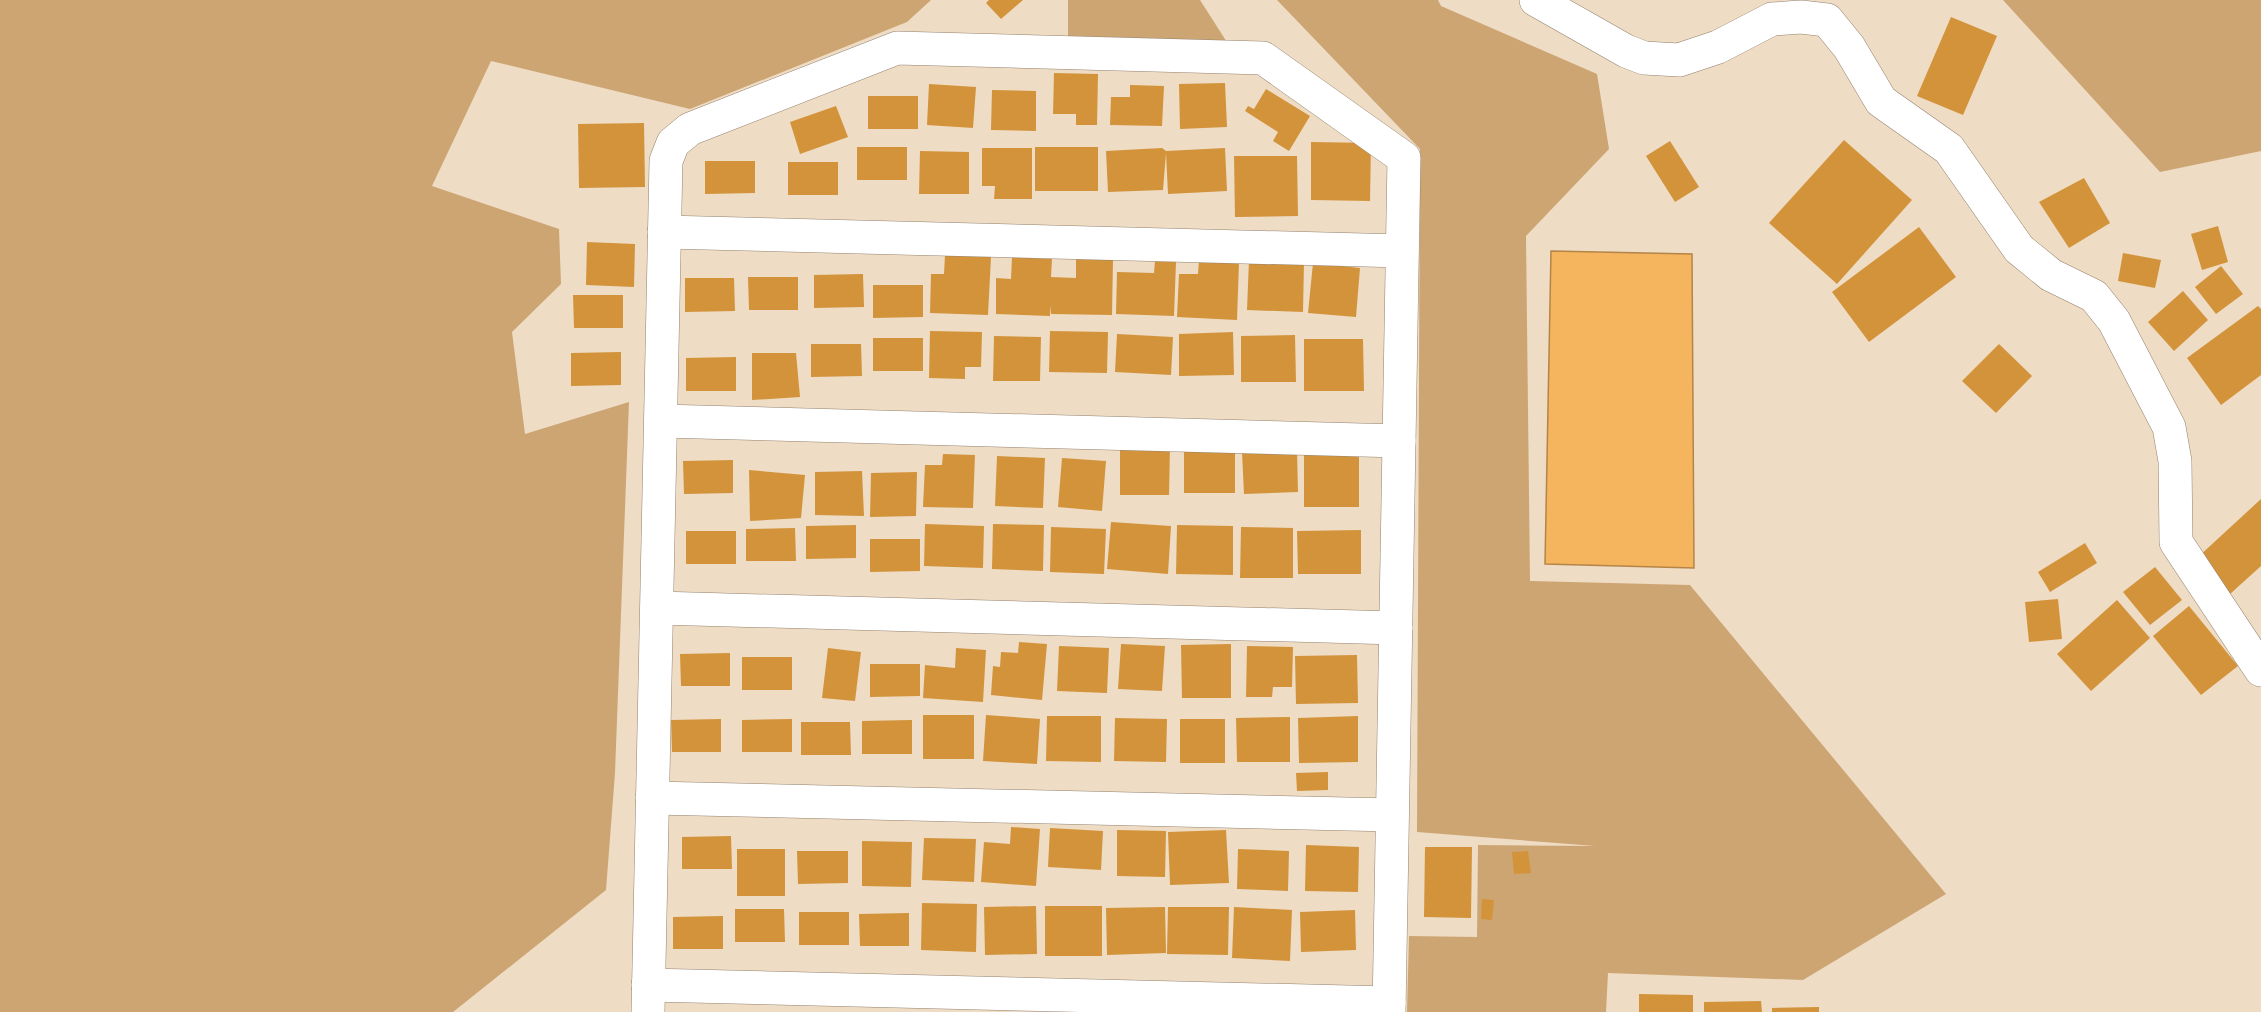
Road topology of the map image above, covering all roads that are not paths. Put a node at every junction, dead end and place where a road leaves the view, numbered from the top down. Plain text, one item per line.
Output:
1 (1536, 0) edge
2 (664, 232) junction
3 (1402, 251) junction
4 (661, 421) junction
5 (1399, 441) junction
6 (657, 608) junction
7 (1396, 628) junction
8 (2261, 670) edge
9 (652, 798) junction
10 (1392, 815) junction
11 (648, 998) edge
12 (1389, 1008) edge

1 - 8 street
2 - 3 street
2 - 3 street
2 - 4 street
3 - 5 street
4 - 5 street
4 - 6 street
5 - 7 street
6 - 7 street
6 - 9 street
7 - 10 street
9 - 10 street
9 - 11 street
10 - 12 street
11 - 12 street

